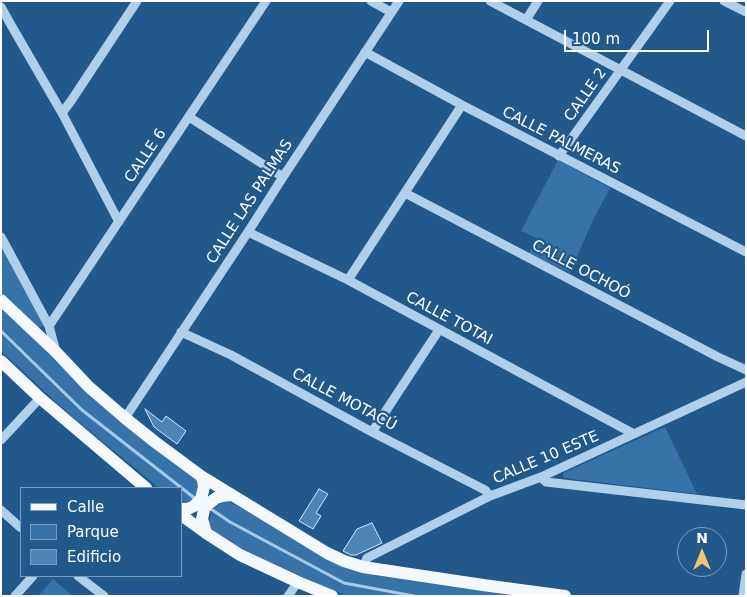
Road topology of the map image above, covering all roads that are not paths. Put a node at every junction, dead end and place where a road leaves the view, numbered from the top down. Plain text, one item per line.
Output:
1 (266, 1) edge
2 (371, 1) edge
3 (399, 1) edge
4 (490, 1) edge
5 (538, 1) edge
6 (670, 1) edge
7 (724, 1) edge
8 (133, 4) edge
9 (1, 7) edge
10 (391, 12) junction
11 (746, 12) edge
12 (526, 20) junction
13 (365, 52) junction
14 (621, 69) junction
15 (462, 105) junction
16 (62, 113) junction
17 (189, 117) junction
18 (746, 136) edge
19 (559, 156) junction
20 (283, 177) junction
21 (405, 193) junction
22 (119, 222) junction
23 (248, 232) junction
24 (1, 236) edge
25 (746, 252) edge
26 (348, 280) junction
27 (1, 300) edge
28 (49, 326) junction
29 (440, 330) junction
30 (181, 332) junction
31 (56, 352) junction
32 (1, 361) edge
33 (746, 370) edge
34 (746, 382) edge
35 (40, 398) junction
36 (125, 418) junction
37 (372, 432) junction
38 (634, 434) junction
39 (1, 440) edge
40 (541, 477) junction
41 (202, 478) junction
42 (145, 487) edge
43 (228, 495) junction
44 (490, 496) junction
45 (746, 505) edge
46 (1, 510) edge
47 (183, 511) edge
48 (20, 527) edge
49 (205, 530) junction
50 (363, 566) junction
51 (746, 574) edge
52 (32, 577) edge
53 (79, 577) edge
54 (298, 582) junction
55 (15, 596) edge
56 (104, 596) edge
57 (288, 596) edge
58 (332, 596) edge
59 (565, 596) edge
60 (744, 596) edge

1 - 17 street, CALLE 6
2 - 10 street
3 - 10 street, CALLE LAS PALMAS
4 - 12 street
5 - 12 street
6 - 14 street, CALLE 2
7 - 11 street
8 - 16 street
9 - 16 street
10 - 13 street, CALLE LAS PALMAS
12 - 14 street
13 - 15 street, CALLE PALMERAS
13 - 20 street, CALLE LAS PALMAS
14 - 18 street
14 - 19 street, CALLE 2
15 - 19 street, CALLE PALMERAS
15 - 21 street
16 - 22 street
17 - 20 street
17 - 22 street, CALLE 6
19 - 25 street, CALLE PALMERAS
20 - 23 street, CALLE LAS PALMAS
21 - 26 street
21 - 33 street, CALLE OCHOÓ
22 - 28 street, CALLE 6
23 - 26 street, CALLE TOTAI
23 - 30 street, CALLE LAS PALMAS
24 - 28 street
26 - 29 street, CALLE TOTAI
27 - 31 main road
28 - 31 street
29 - 37 street
29 - 38 street, CALLE TOTAI
30 - 36 street, CALLE LAS PALMAS
30 - 37 street, CALLE MOTACÚ
31 - 36 main road
32 - 35 main road
34 - 38 street, CALLE 10 ESTE
35 - 39 street
35 - 42 main road
36 - 41 main road
37 - 44 street, CALLE MOTACÚ
38 - 40 street, CALLE 10 ESTE
40 - 44 street, CALLE 10 ESTE
40 - 45 street
41 - 43 main road
41 - 47 main road
43 - 49 main road
43 - 50 main road
44 - 50 street, CALLE 10 ESTE
46 - 48 street
47 - 49 main road
49 - 54 main road
50 - 59 main road
51 - 60 street
52 - 55 street
53 - 56 street
54 - 57 street
54 - 58 main road

